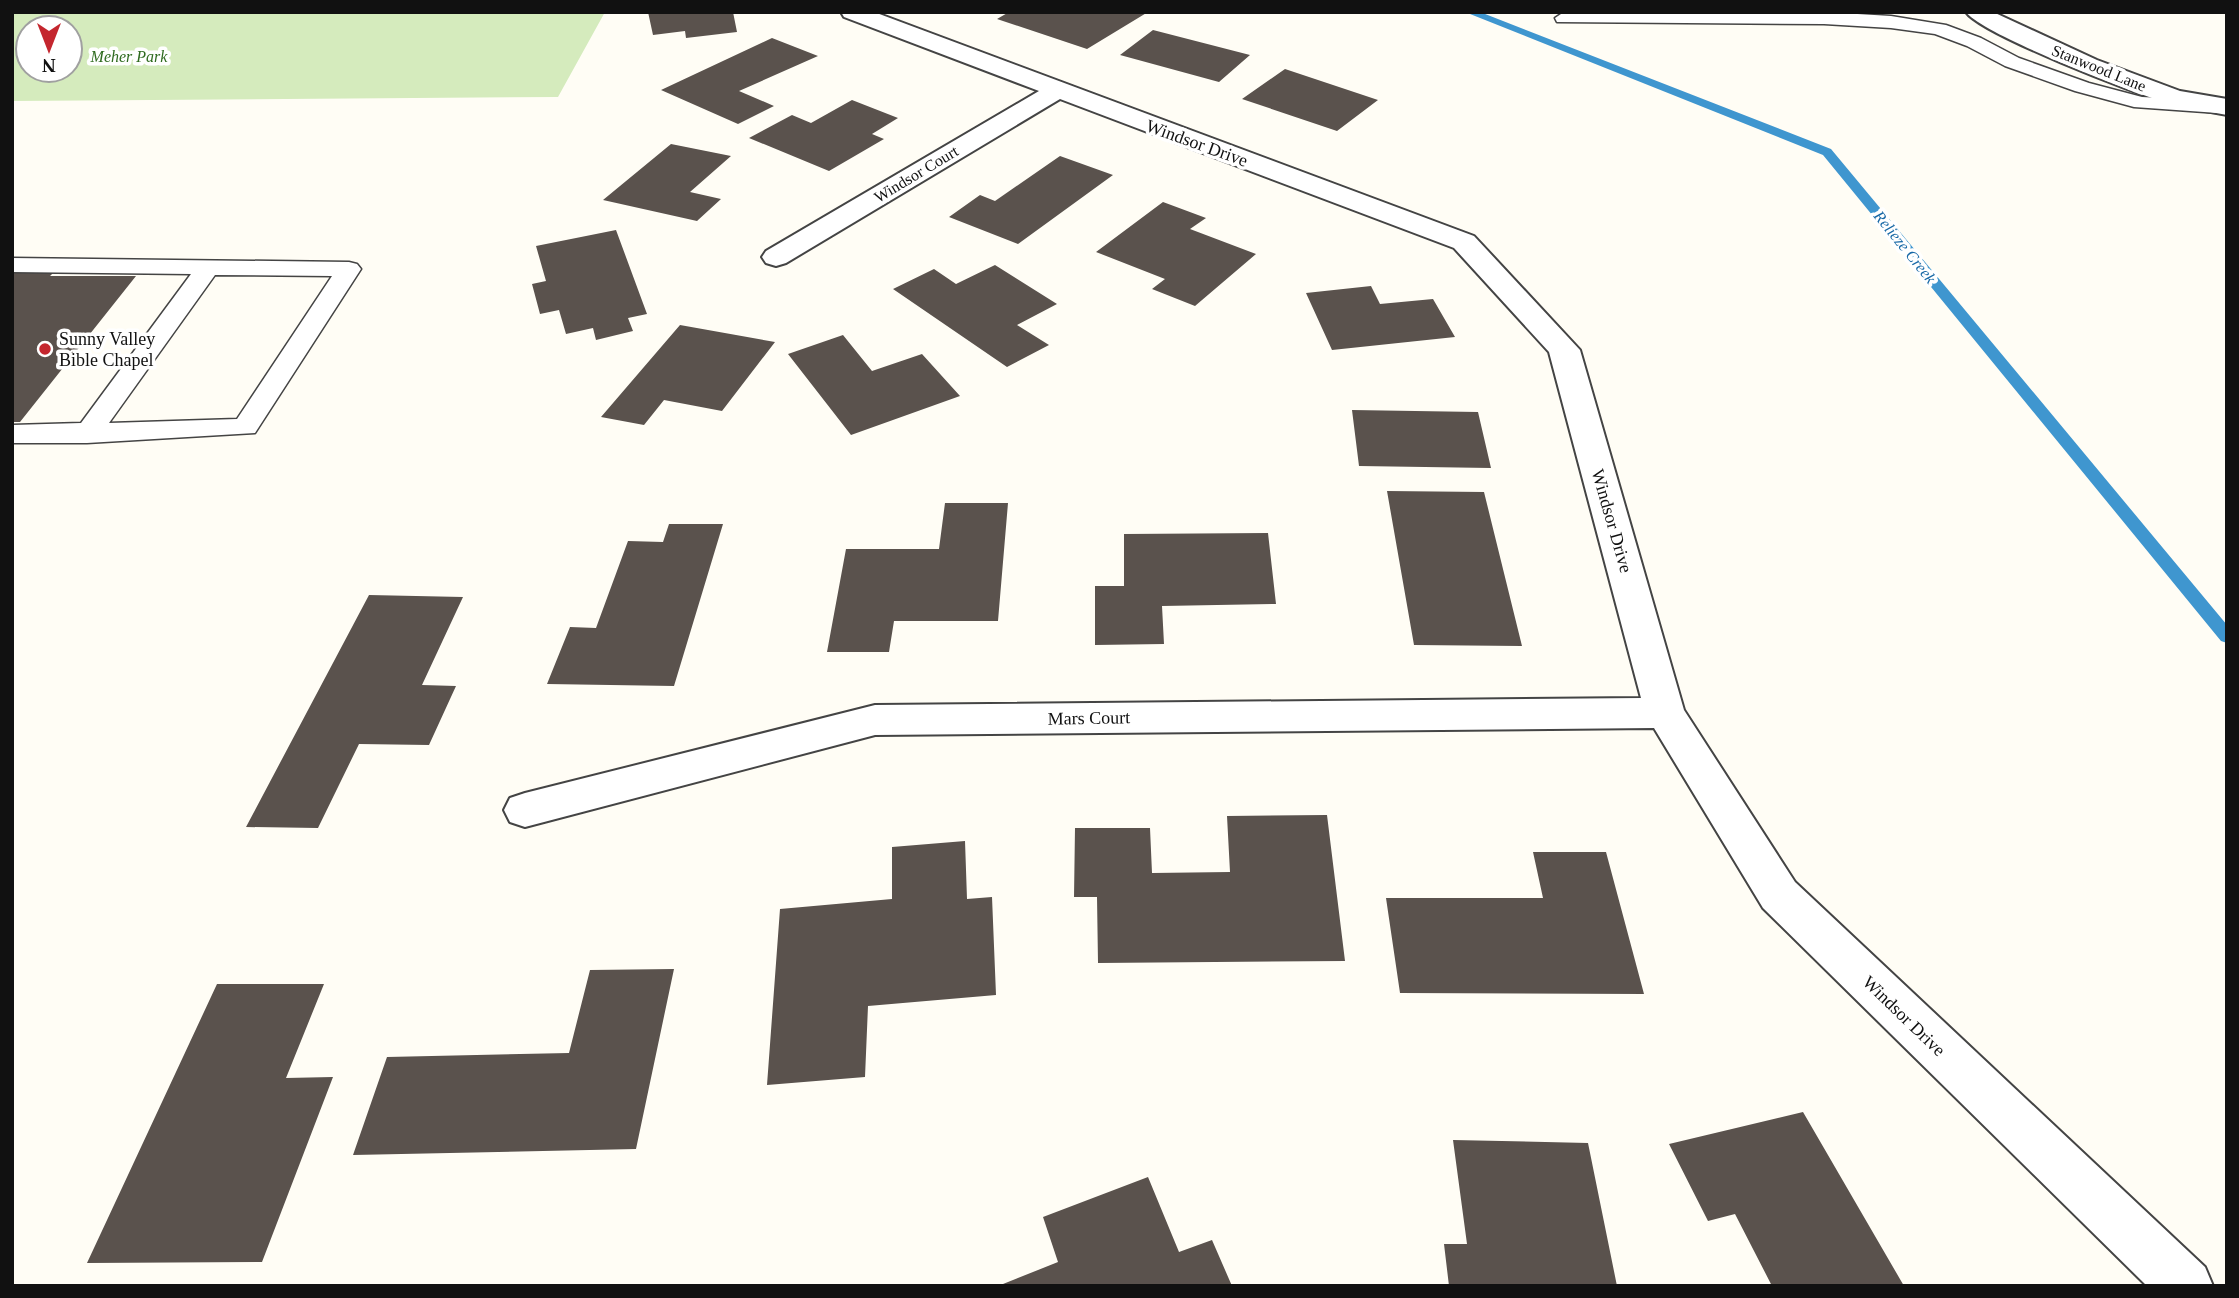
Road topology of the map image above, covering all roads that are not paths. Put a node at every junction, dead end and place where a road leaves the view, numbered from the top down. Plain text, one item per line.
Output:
1 (852, 12) edge
2 (1977, 12) edge
3 (1564, 18) dead end
4 (1056, 91) junction
5 (2227, 107) edge
6 (776, 257) dead end
7 (12, 265) edge
8 (206, 270) junction
9 (87, 434) junction
10 (12, 435) edge
11 (1665, 713) junction
12 (524, 810) dead end
13 (2186, 1286) edge

1 - 4 street, Windsor Drive
2 - 5 street, Stanwood Lane
3 - 5 lane
4 - 6 street, Windsor Court
4 - 11 street, Windsor Drive
7 - 8 lane
8 - 9 lane
8 - 9 lane
9 - 10 lane
11 - 12 street, Mars Court
11 - 13 street, Windsor Drive

